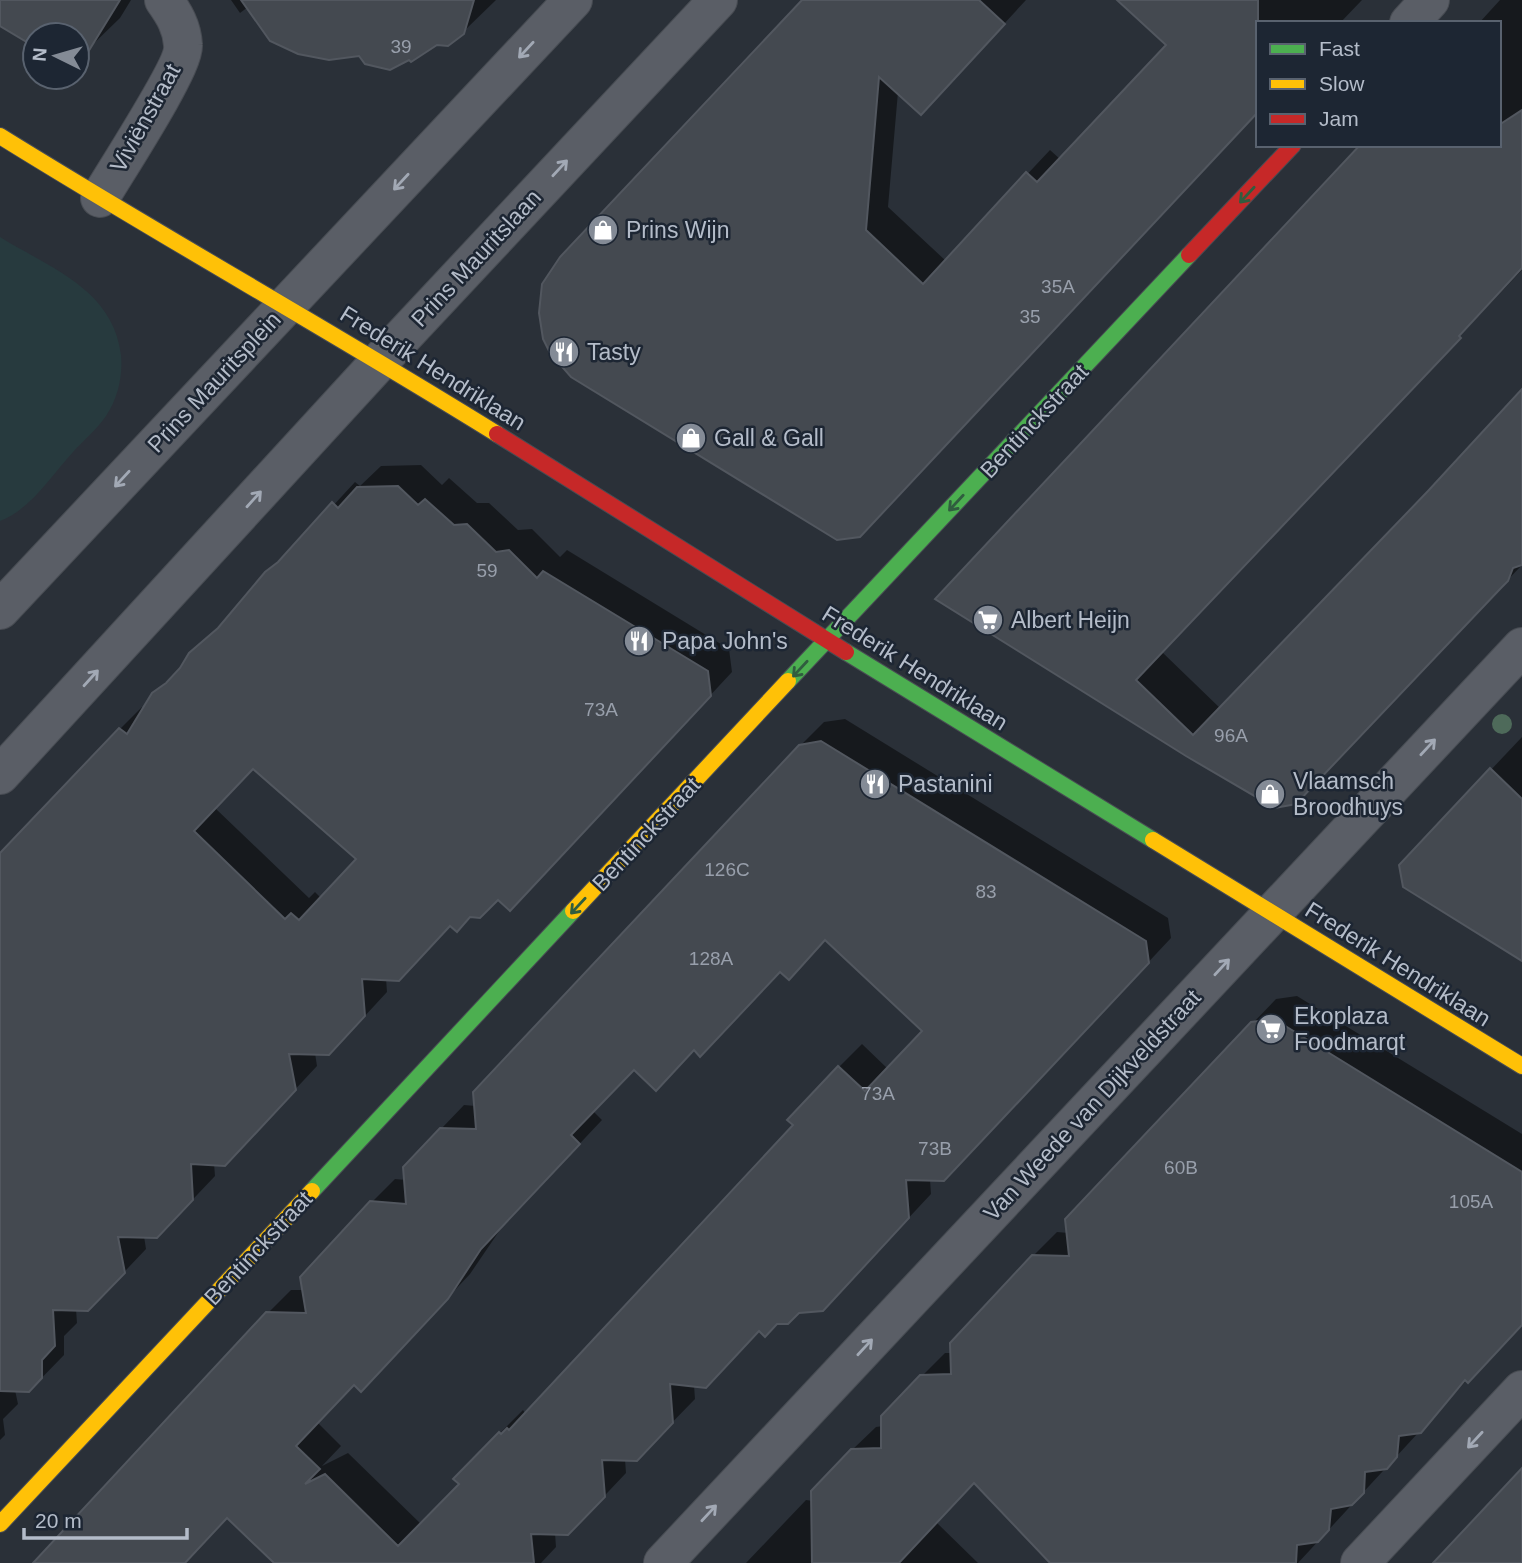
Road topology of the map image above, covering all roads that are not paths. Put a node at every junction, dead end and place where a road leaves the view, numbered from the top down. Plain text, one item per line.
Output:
1 (164, 0) edge
2 (573, 0) edge
3 (718, 0) edge
4 (1430, 0) edge
5 (1411, 21) edge
6 (0, 136) edge
7 (1291, 147) edge
8 (100, 198) junction
9 (286, 304) junction
10 (380, 361) junction
11 (0, 610) edge
12 (827, 640) junction
13 (1522, 647) edge
14 (0, 775) edge
15 (1272, 913) junction
16 (1522, 1066) edge
17 (1522, 1390) edge
18 (0, 1524) edge
19 (663, 1563) edge
20 (1360, 1563) edge

1 - 8 street, Viviënstraat
2 -> 9 street
10 -> 3 street, Prins Mauritslaan
4 - 5 street
6 - 8 street, Prins Mauritsplein
7 -> 12 street, Bentinckstraat
8 - 9 street, Prins Mauritsplein
9 - 10 street, Frederik Hendriklaan
9 -> 11 street, Prins Mauritsplein
10 - 12 street, Frederik Hendriklaan
14 -> 10 street, Prins Mauritslaan
12 - 15 street, Frederik Hendriklaan
12 -> 18 street, Bentinckstraat
15 -> 13 street, Van Weede van Dijkveldstraat
15 - 16 street, Frederik Hendriklaan
19 -> 15 street, Van Weede van Dijkveldstraat
17 -> 20 street

